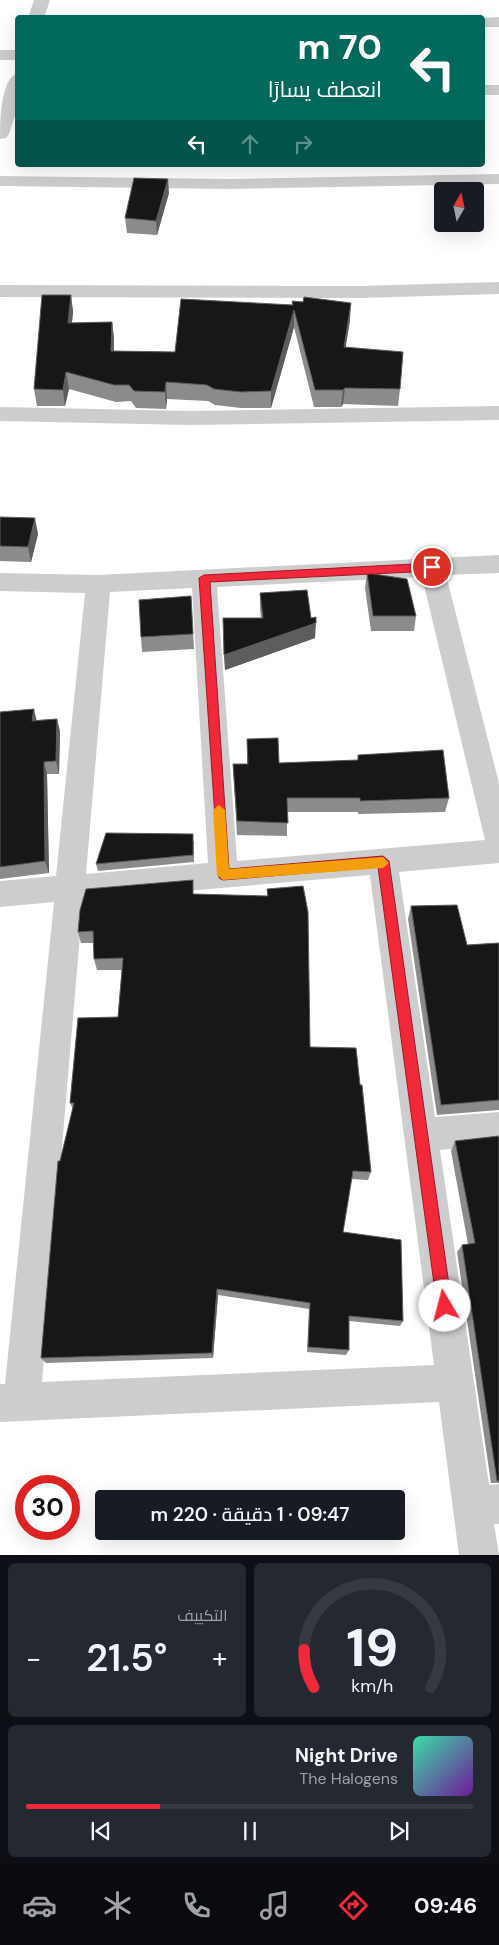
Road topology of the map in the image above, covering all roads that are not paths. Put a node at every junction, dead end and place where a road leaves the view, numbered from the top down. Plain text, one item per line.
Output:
1 (42, 0) edge
2 (37, 15) edge
3 (485, 22) edge
4 (499, 22) edge
5 (0, 55) edge
6 (15, 55) edge
7 (15, 90) edge
8 (485, 90) edge
9 (499, 90) edge
10 (1, 127) edge
11 (499, 179) edge
12 (0, 181) edge
13 (499, 288) edge
14 (0, 291) edge
15 (499, 412) edge
16 (0, 414) edge
17 (499, 564) edge
18 (432, 567) junction
19 (204, 578) junction
20 (0, 582) edge
21 (98, 584) junction
22 (499, 839) edge
23 (499, 851) edge
24 (383, 861) junction
25 (223, 875) junction
26 (70, 888) junction
27 (0, 894) edge
28 (499, 1128) edge
29 (421, 1134) junction
30 (455, 1382) junction
31 (11, 1402) edge
32 (486, 1505) edge
33 (479, 1555) edge

1 - 2 street
3 - 4 street
5 - 6 street
7 - 10 street
8 - 9 street
11 - 12 street
13 - 14 street
15 - 16 street
17 - 18 street
18 - 19 street
18 - 22 street
19 - 21 street
19 - 25 street
20 - 21 street
21 - 26 street
23 - 24 street
24 - 25 street
24 - 29 street
25 - 26 street
26 - 27 street
26 - 31 street
28 - 29 street
29 - 30 street
30 - 31 street
30 - 32 street
32 - 33 street

